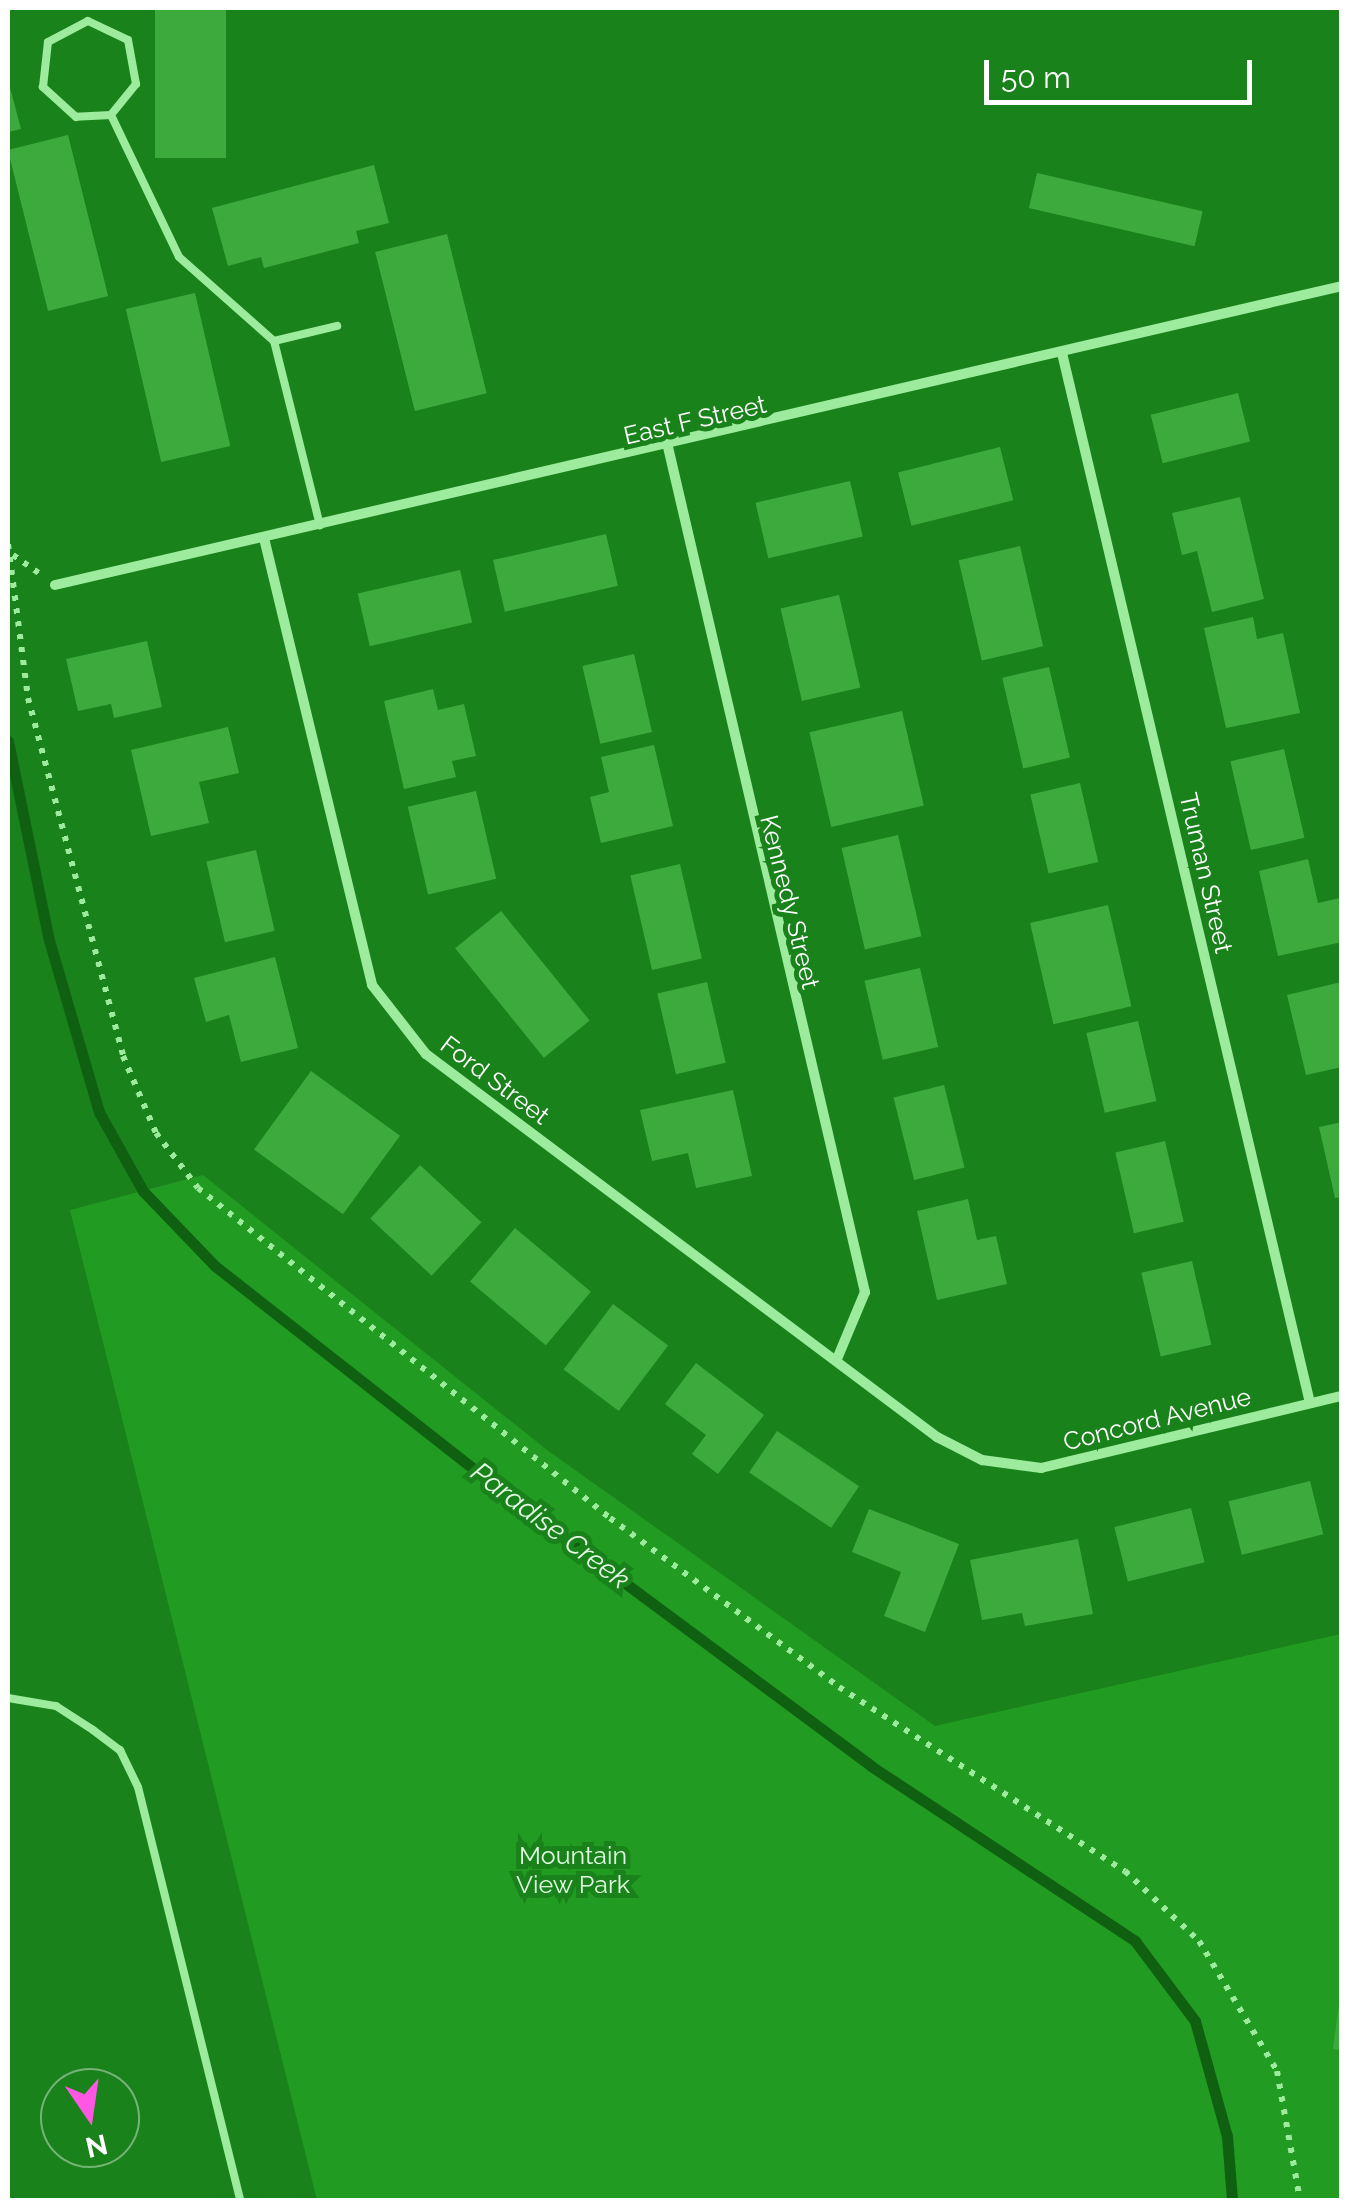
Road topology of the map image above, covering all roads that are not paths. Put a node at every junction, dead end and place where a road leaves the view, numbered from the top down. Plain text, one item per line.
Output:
1 (110, 115) junction
2 (1342, 286) edge
3 (337, 326) dead end
4 (274, 341) junction
5 (1062, 353) junction
6 (668, 447) junction
7 (320, 526) junction
8 (264, 538) junction
9 (55, 585) road end
10 (837, 1359) junction
11 (1342, 1396) edge
12 (1310, 1402) junction
13 (982, 1460) joint
14 (8, 1698) edge
15 (240, 2200) edge

1 - 1 lane
1 - 4 lane
2 - 5 street, East F Street
3 - 4 lane
4 - 7 lane
5 - 6 street, East F Street
5 - 12 street, Truman Street
6 - 7 street, East F Street
6 - 10 street, Kennedy Street
7 - 8 street, East F Street
8 - 9 street, East F Street
8 - 10 street, Ford Street
10 - 13 street, Ford Street
11 - 12 street, Concord Avenue
12 - 13 street, Concord Avenue
14 - 15 lane

